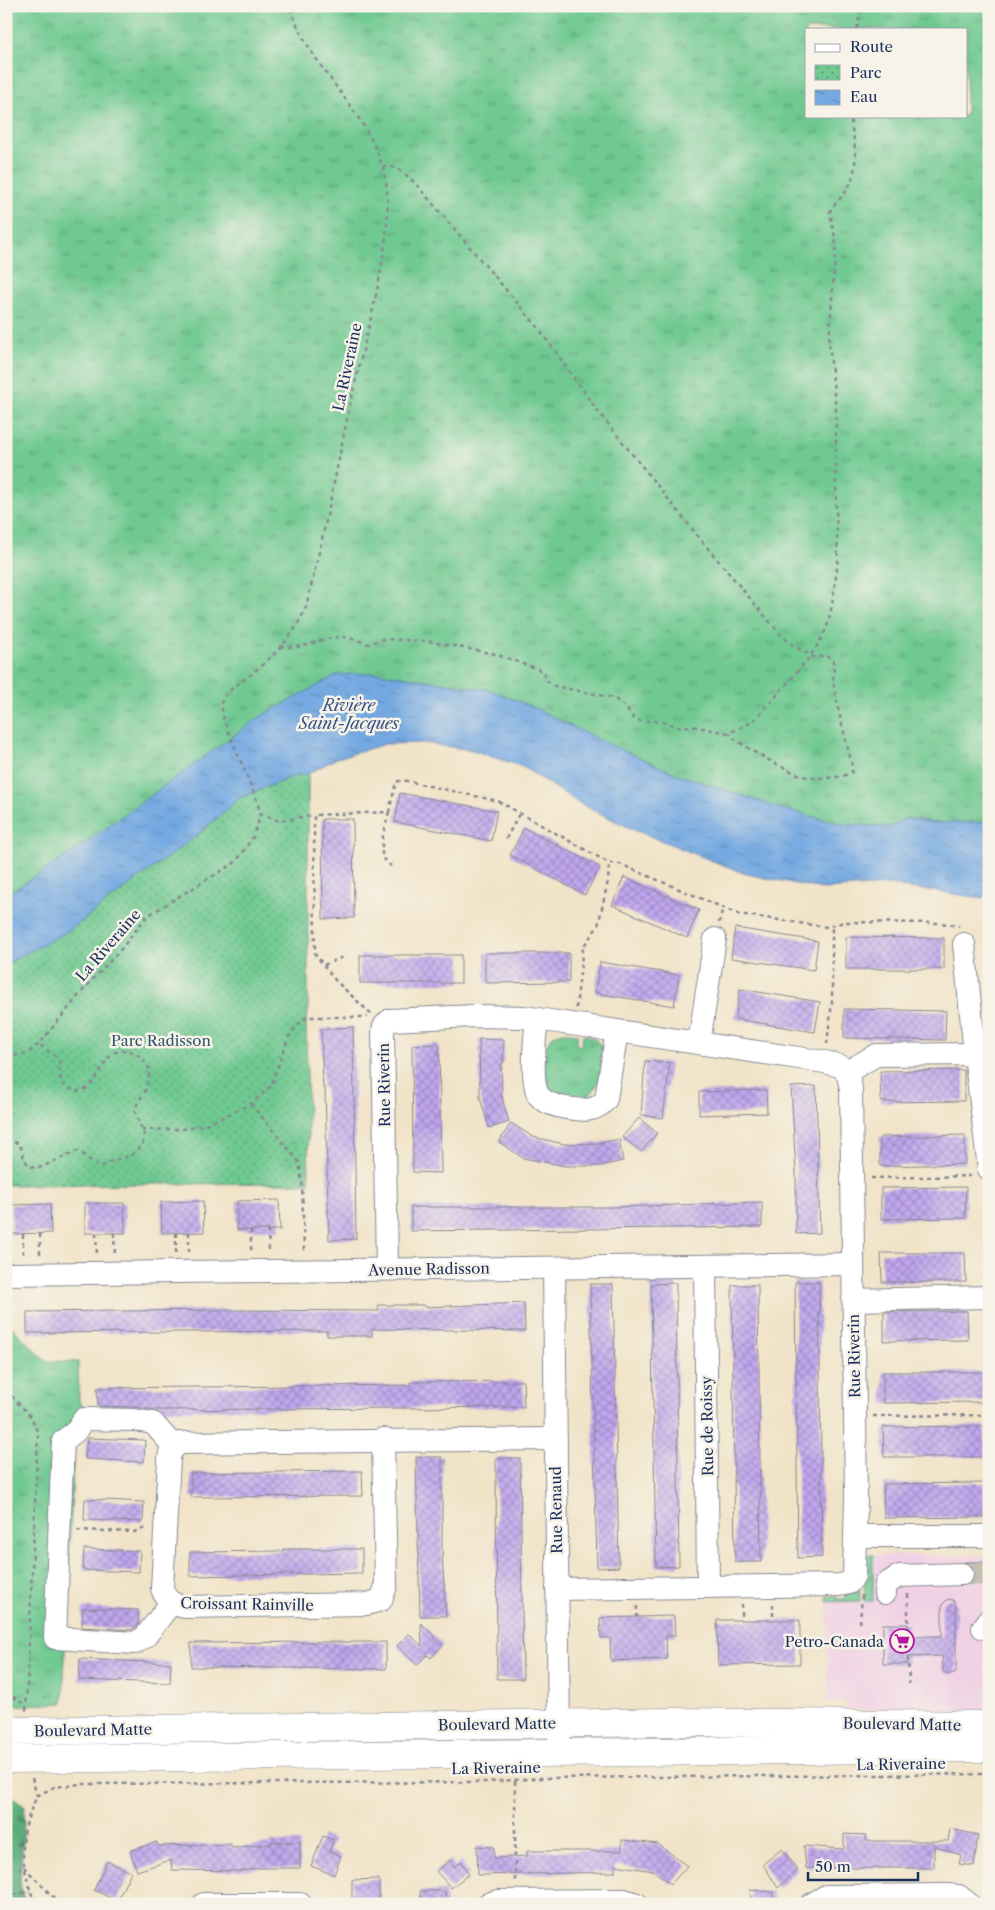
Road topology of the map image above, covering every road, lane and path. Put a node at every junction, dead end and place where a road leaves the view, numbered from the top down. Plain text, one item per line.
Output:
1 (290, 6) edge
2 (862, 6) edge
3 (858, 28) edge
4 (850, 118) edge
5 (383, 166) junction
6 (280, 646) junction
7 (811, 655) junction
8 (729, 733) junction
9 (389, 812) junction
10 (260, 813) junction
11 (519, 814) junction
12 (314, 815) junction
13 (506, 839) dead end
14 (609, 863) junction
15 (391, 866) dead end
16 (832, 926) junction
17 (714, 939) dead end
18 (964, 944) joint
19 (343, 957) dead end
20 (324, 965) junction
21 (537, 1019) junction
22 (575, 1024) junction
23 (617, 1030) junction
24 (39, 1044) junction
25 (699, 1044) junction
26 (975, 1054) junction
27 (6, 1057) edge
28 (825, 1062) junction
29 (847, 1072) junction
30 (98, 1077) junction
31 (102, 1081) dead end
32 (61, 1083) junction
33 (57, 1088) dead end
34 (251, 1104) junction
35 (142, 1130) junction
36 (6, 1141) edge
37 (984, 1172) edge
38 (852, 1178) junction
39 (852, 1264) junction
40 (705, 1266) junction
41 (554, 1268) junction
42 (387, 1269) junction
43 (305, 1270) junction
44 (6, 1274) edge
45 (989, 1297) edge
46 (853, 1300) junction
47 (6, 1390) edge
48 (989, 1414) edge
49 (854, 1416) junction
50 (383, 1439) junction
51 (556, 1439) junction
52 (174, 1448) junction
53 (155, 1527) dead end
54 (68, 1529) dead end
55 (856, 1536) junction
56 (989, 1536) edge
57 (962, 1574) tunnel mouth
58 (708, 1587) junction
59 (861, 1588) dead end
60 (557, 1589) junction
61 (885, 1593) dead end
62 (908, 1593) dead end
63 (171, 1603) junction
64 (860, 1623) dead end
65 (908, 1636) dead end
66 (908, 1656) dead end
67 (909, 1684) dead end
68 (6, 1693) edge
69 (26, 1705) junction
70 (558, 1723) junction
71 (16, 1724) edge
72 (989, 1725) edge
73 (989, 1748) edge
74 (559, 1752) junction
75 (6, 1759) edge
76 (989, 1774) edge
77 (32, 1777) dead end
78 (488, 1777) dead end
79 (515, 1781) junction
80 (488, 1782) junction
81 (37, 1796) junction
82 (24, 1867) junction
83 (30, 1891) junction
84 (515, 1891) dead end
85 (6, 1897) edge
86 (35, 1904) edge
87 (60, 1904) edge
88 (204, 1904) edge
89 (300, 1904) edge
90 (488, 1904) edge
91 (637, 1904) edge
92 (812, 1904) edge
93 (969, 1904) edge

1 - 5 path, La Riveraine
2 - 3 path
4 - 7 path
5 - 6 path, La Riveraine
5 - 7 path
6 - 8 path
6 - 10 path, La Riveraine
7 - 8 path
7 - 8 path
9 - 11 path
9 - 12 path
9 - 15 path
10 - 12 path
10 - 24 path, La Riveraine
11 - 13 path
11 - 14 path
12 - 20 path
14 - 16 path
14 - 22 path
16 - 18 path
16 - 28 path
17 - 25 street
18 - 26 street
19 - 20 path
20 - 34 path
21 - 22 street, Rue Riverin
21 - 23 street
21 - 42 street, Rue Riverin
22 - 23 street, Rue Riverin
23 - 25 street, Rue Riverin
24 - 27 path, La Riveraine
24 - 32 path
25 - 28 street, Rue Riverin
26 - 29 street
26 - 37 street
28 - 29 street, Rue Riverin
29 - 38 street, Rue Riverin
30 - 31 path
30 - 32 path
30 - 35 path
32 - 33 path
34 - 35 path
34 - 43 path
35 - 36 path
37 - 38 path
38 - 39 street, Rue Riverin
39 - 40 street, Avenue Radisson
39 - 46 street, Rue Riverin
40 - 41 street, Avenue Radisson
40 - 58 street, Rue de Roissy
41 - 42 street, Avenue Radisson
41 - 51 street, Rue Renaud
42 - 43 street, Avenue Radisson
43 - 44 street, Avenue Radisson
45 - 46 street
46 - 49 street, Rue Riverin
47 - 69 path
48 - 49 path
49 - 55 street, Rue Riverin
50 - 51 street
50 - 52 street
50 - 63 street, Croissant Rainville
51 - 60 street, Rue Renaud
52 - 63 street, Croissant Rainville
52 - 63 street
53 - 54 path
55 - 56 street
55 - 58 street, Rue Riverin
57 - 61 street
58 - 60 street, Rue Riverin
59 - 64 path
60 - 70 street, Rue Renaud
62 - 65 path
66 - 67 path
68 - 69 path
69 - 71 path
70 - 71 main road, Boulevard Matte
70 - 72 main road, Boulevard Matte
70 - 74 street, Rue Renaud
73 - 74 main road, Boulevard Matte
74 - 75 main road, Boulevard Matte
76 - 79 path, La Riveraine
77 - 81 path
78 - 80 path
79 - 80 path, La Riveraine
79 - 84 path
80 - 81 path, La Riveraine
81 - 82 path
82 - 83 path
82 - 87 path
83 - 85 path
83 - 86 path
88 - 89 street
90 - 91 street
92 - 93 street

